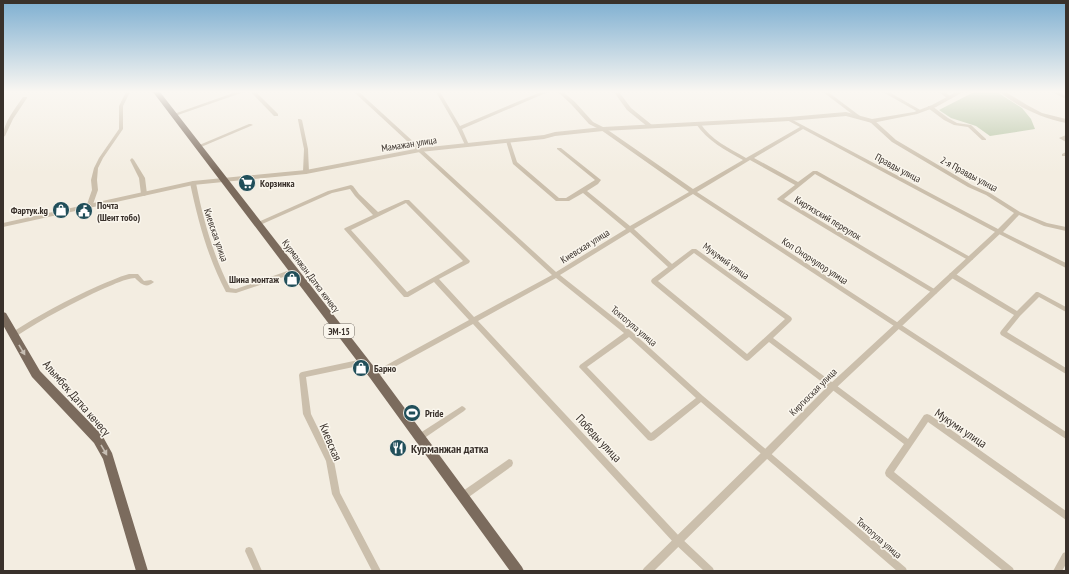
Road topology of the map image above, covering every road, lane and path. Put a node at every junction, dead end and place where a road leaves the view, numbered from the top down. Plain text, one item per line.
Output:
1 (10, 119) joint
2 (121, 119) edge
3 (176, 119) edge
4 (386, 119) edge
5 (454, 119) edge
6 (481, 119) edge
7 (587, 119) edge
8 (641, 119) edge
9 (789, 119) joint
10 (866, 119) edge
11 (883, 119) edge
12 (946, 119) edge
13 (300, 120) dead end
14 (3, 121) edge
15 (872, 121) junction
16 (698, 124) junction
17 (251, 125) dead end
18 (650, 126) junction
19 (803, 127) junction
20 (459, 128) junction
21 (603, 129) junction
22 (3, 136) edge
23 (1066, 136) edge
24 (984, 139) dead end
25 (508, 141) junction
26 (1066, 141) edge
27 (466, 145) junction
28 (199, 146) junction
29 (558, 149) dead end
30 (420, 150) junction
31 (748, 159) junction
32 (132, 160) dead end
33 (306, 172) junction
34 (224, 179) junction
35 (192, 183) junction
36 (798, 184) junction
37 (584, 191) junction
38 (692, 191) junction
39 (144, 194) junction
40 (90, 207) junction
41 (1018, 213) junction
42 (378, 215) junction
43 (258, 224) junction
44 (3, 226) edge
45 (630, 229) junction
46 (1066, 229) edge
47 (999, 232) junction
48 (970, 259) junction
49 (1066, 266) edge
50 (672, 267) junction
51 (293, 271) junction
52 (556, 275) junction
53 (952, 275) junction
54 (435, 279) junction
55 (151, 282) dead end
56 (934, 292) junction
57 (1066, 310) edge
58 (1018, 314) junction
59 (3, 316) edge
60 (473, 319) junction
61 (897, 326) junction
62 (629, 333) junction
63 (13, 335) junction
64 (768, 338) junction
65 (363, 362) junction
66 (1066, 371) edge
67 (374, 375) junction
68 (833, 386) junction
69 (701, 398) junction
70 (462, 409) dead end
71 (1066, 436) edge
72 (420, 437) junction
73 (908, 443) junction
74 (766, 454) junction
75 (509, 463) dead end
76 (463, 496) junction
77 (1066, 516) edge
78 (677, 540) junction
79 (249, 551) dead end
80 (1065, 562) edge
81 (142, 571) edge
82 (258, 571) edge
83 (377, 571) edge
84 (518, 571) edge
85 (647, 571) edge
86 (710, 571) edge
87 (903, 571) edge
88 (1010, 571) edge
89 (1057, 571) edge

1 - 14 street
1 - 22 street
2 - 40 street
3 - 28 main road, Курманжан Датка көчөсү / ЭМ-15
4 - 30 street, Токтогула улица
5 - 20 street
6 - 20 street
7 - 21 street, Коп Онорчулор улица
8 - 18 street
9 - 16 street, Мамажан улица
9 - 19 street, Правды улица
10 - 15 street, Мамажан улица
11 - 15 street
12 - 24 street
13 - 33 street
15 - 41 street, 2-я Правды улица
16 - 18 street, Мамажан улица
16 - 31 street
17 - 28 street
18 - 21 street, Мамажан улица
19 - 31 street, Киевская улица
19 - 47 street, Правды улица
20 - 27 street
21 - 25 street, Мамажан улица
21 - 38 street, Коп Онорчулор улица
23 - 26 street
25 - 27 street, Мамажан улица
25 - 37 street
27 - 30 street, Мамажан улица
28 - 34 main road, Курманжан Датка көчөсү / ЭМ-15
29 - 37 street
30 - 33 street, Мамажан улица
30 - 52 street, Токтогула улица
31 - 36 street
31 - 38 street, Киевская улица
32 - 39 street
33 - 34 street, Мамажан улица
34 - 35 street, Мамажан улица
34 - 43 main road, Курманжан Датка көчөсү / ЭМ-15
35 - 39 street, Мамажан улица
35 - 51 street, Киевская улица
36 - 48 street, Киргизский переулок
36 - 56 street, Киргизский переулок
37 - 45 street
38 - 45 street, Киевская улица
38 - 61 street, Коп Онорчулор улица
39 - 40 street, Мамажан улица
40 - 44 street, Мамажан улица
41 - 46 street, 2-я Правды улица
41 - 47 street
42 - 43 street
42 - 54 street
42 - 54 street
43 - 51 main road, Курманжан Датка көчөсү / ЭМ-15
45 - 50 street
45 - 52 street, Киевская улица
47 - 48 street, Киргизская улица
47 - 49 street, Правды улица
48 - 53 street, Киргизская улица
50 - 64 street, Мукумий улица
50 - 64 street, Мукумий улица
51 - 65 main road, Курманжан Датка көчөсү / ЭМ-15
52 - 60 street, Киевская улица
52 - 62 street, Токтогула улица
53 - 56 street, Киргизская улица
53 - 58 street
54 - 60 street, Победы улица
55 - 63 street
56 - 61 street, Киргизская улица
57 - 58 street
58 - 66 street
59 - 63 main road, Алымбек Датка көчөсү
60 - 67 street, Киевская улица
60 - 78 street, Победы улица
61 - 68 street, Киргизская улица
61 - 71 street, Коп Онорчулор улица
62 - 69 street, Токтогула улица
62 - 69 street
63 -> 81 main road, Алымбек Датка көчөсү
64 - 68 street
65 - 67 main road, Курманжан Датка көчөсү / ЭМ-15
65 - 83 street, Киевская
67 - 72 main road, Курманжан Датка көчөсү / ЭМ-15
68 - 73 street
68 - 74 street, Киргизская улица
69 - 74 street, Токтогула улица
70 - 72 street
72 - 76 main road, Курманжан Датка көчөсү / ЭМ-15
73 - 77 street, Мукуми улица
73 - 88 street, Мукуми улица
74 - 78 street, Киргизская улица
74 - 87 street, Токтогула улица
75 - 76 street
76 - 84 main road, Курманжан Датка көчөсү / ЭМ-15
78 - 85 street, Киргизская улица
78 - 86 street, Победы улица
79 - 82 street
80 - 89 street

